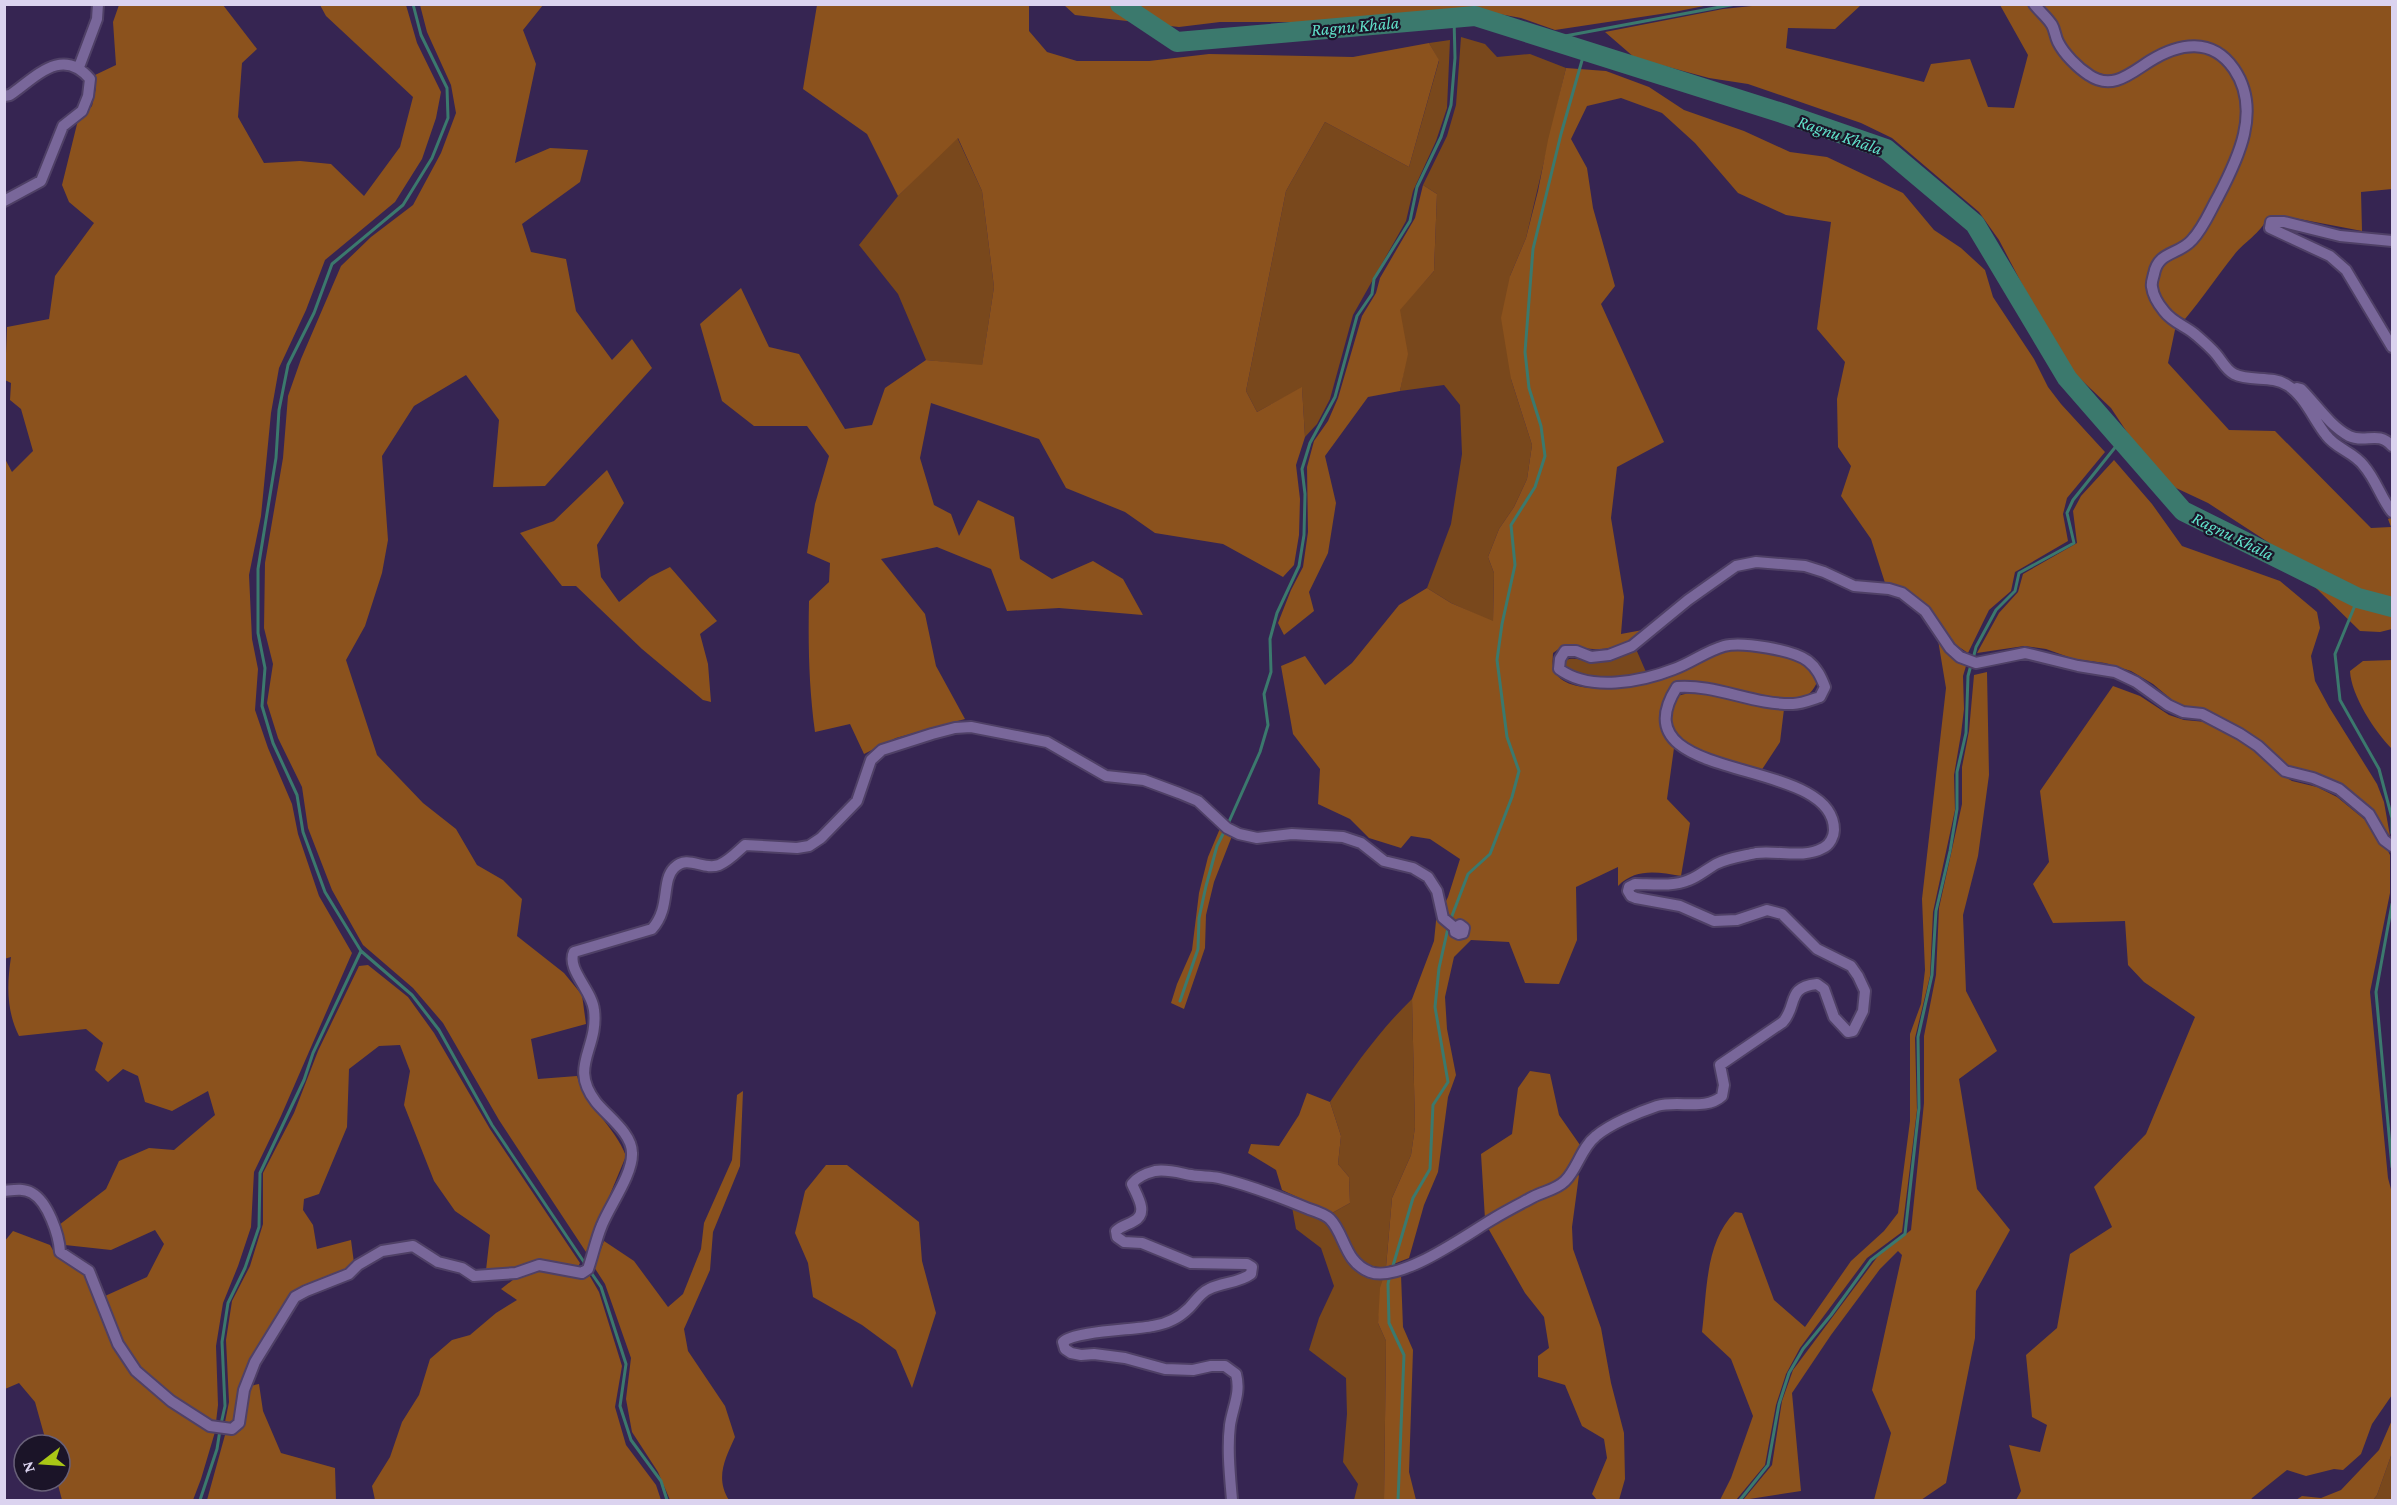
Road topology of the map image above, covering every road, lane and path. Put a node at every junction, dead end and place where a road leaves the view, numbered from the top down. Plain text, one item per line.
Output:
1 (98, 4) edge
2 (2034, 4) edge
3 (79, 67) junction
4 (4, 96) edge
5 (4, 201) edge
6 (2392, 241) edge
7 (2392, 347) edge
8 (2288, 385) junction
9 (2392, 446) edge
10 (2392, 512) edge
11 (2392, 846) edge
12 (1455, 928) dead end
13 (4, 1191) edge
14 (1232, 1500) edge

1 - 3 street
2 - 8 street
3 - 4 street
3 - 5 street
6 - 7 street
8 - 9 street
8 - 10 street
11 - 14 street
12 - 13 street

